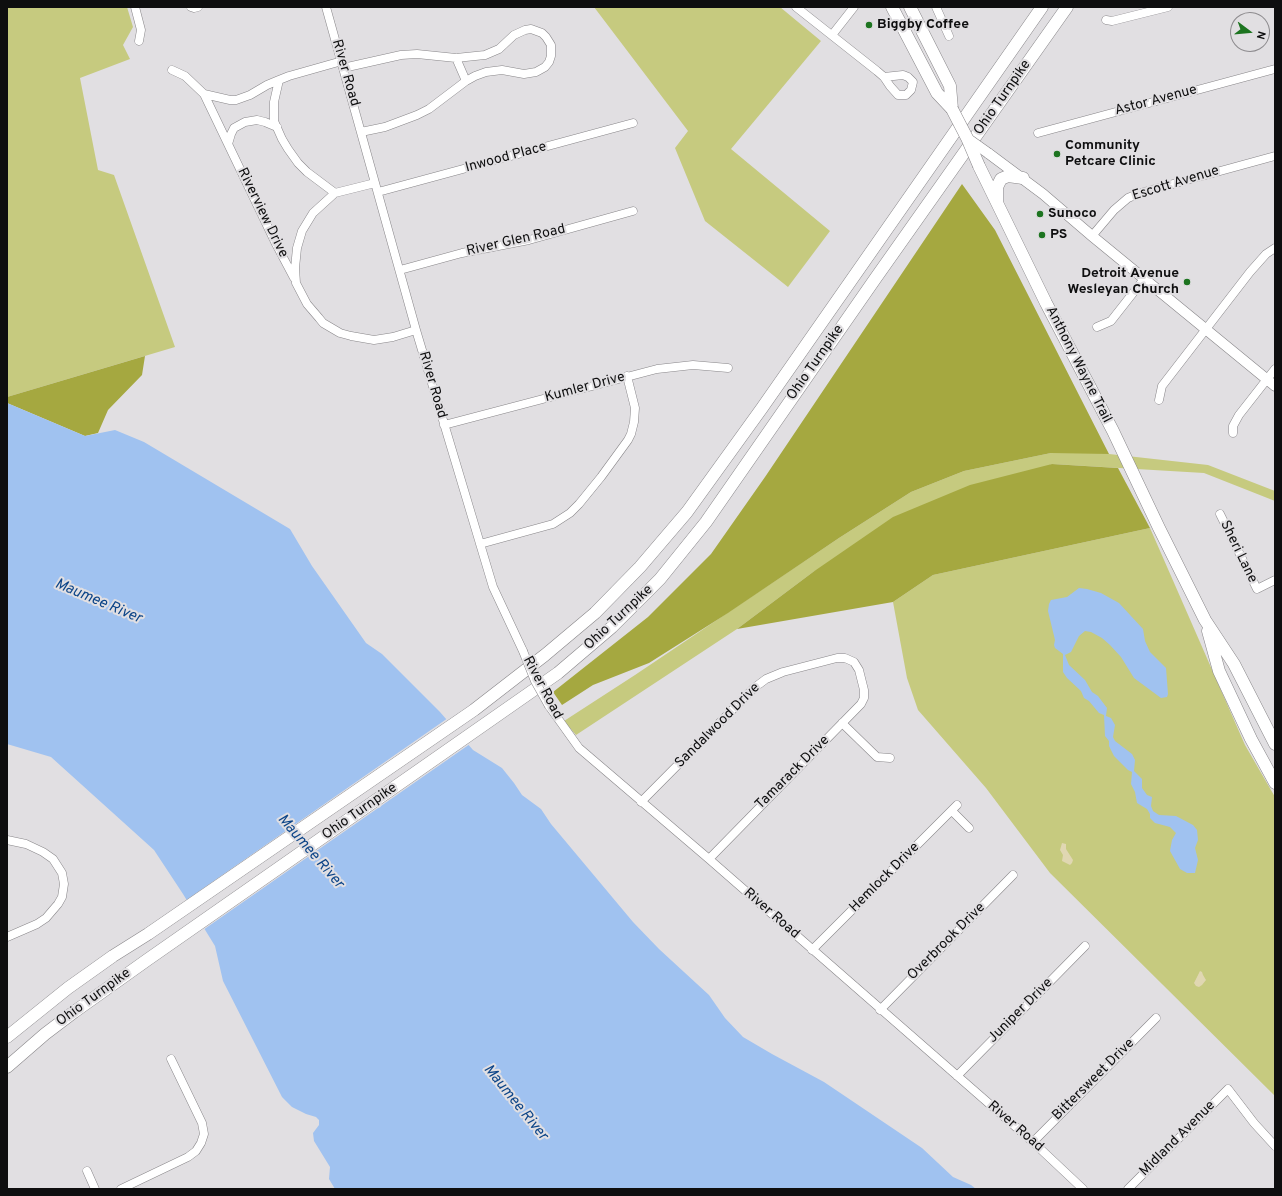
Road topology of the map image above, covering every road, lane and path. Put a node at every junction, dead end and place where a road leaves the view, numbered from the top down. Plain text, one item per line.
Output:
1 (135, 7) edge
2 (191, 7) edge
3 (198, 7) edge
4 (326, 7) edge
5 (796, 7) edge
6 (854, 7) edge
7 (892, 7) edge
8 (910, 7) edge
9 (936, 7) edge
10 (1042, 7) edge
11 (1067, 7) edge
12 (1168, 7) edge
13 (1106, 20) dead end
14 (832, 35) junction
15 (950, 36) dead end
16 (139, 41) dead end
17 (456, 58) junction
18 (342, 65) junction
19 (1275, 69) edge
20 (172, 70) dead end
21 (884, 77) dead end
22 (279, 80) junction
23 (466, 81) junction
24 (204, 94) junction
25 (952, 109) junction
26 (633, 123) dead end
27 (277, 128) junction
28 (361, 132) junction
29 (1038, 133) dead end
30 (967, 138) junction
31 (228, 144) junction
32 (1275, 156) edge
33 (1024, 178) junction
34 (375, 183) junction
35 (378, 192) junction
36 (335, 193) junction
37 (998, 205) junction
38 (633, 211) dead end
39 (1092, 236) junction
40 (1275, 248) edge
41 (400, 270) junction
42 (1144, 279) junction
43 (296, 283) junction
44 (1097, 327) dead end
45 (1205, 329) junction
46 (416, 330) junction
47 (728, 368) dead end
48 (1275, 369) edge
49 (627, 376) junction
50 (1271, 382) edge
51 (1159, 400) dead end
52 (444, 426) junction
53 (1233, 433) dead end
54 (1220, 514) dead end
55 (480, 544) junction
56 (1275, 580) edge
57 (1205, 620) junction
58 (862, 681) joint
59 (842, 723) junction
60 (1275, 744) edge
61 (890, 758) dead end
62 (1275, 783) edge
63 (642, 802) junction
64 (970, 828) dead end
65 (7, 840) edge
66 (709, 859) junction
67 (1013, 875) dead end
68 (7, 937) edge
69 (1085, 946) dead end
70 (812, 950) junction
71 (880, 1010) junction
72 (1156, 1018) dead end
73 (7, 1037) edge
74 (171, 1059) dead end
75 (7, 1067) edge
76 (957, 1076) junction
77 (1033, 1142) junction
78 (1275, 1146) edge
79 (87, 1171) dead end
80 (94, 1189) edge
81 (120, 1189) edge
82 (1083, 1189) edge
83 (1128, 1189) edge

1 - 16 street
2 - 3 street
4 - 18 street, River Road
5 - 14 street
6 - 14 street
7 - 25 highway, Anthony Wayne Trail
8 - 25 highway, Anthony Wayne Trail
9 - 15 street
10 - 73 highway, Ohio Turnpike
11 - 75 highway, Ohio Turnpike
12 - 13 street
14 - 21 street
17 - 18 street
17 - 23 street
17 - 23 street
18 - 22 street
18 - 28 street, River Road
19 - 29 street, Astor Avenue
20 - 24 street, Riverview Drive
22 - 24 street
22 - 27 street
23 - 28 street
24 - 31 street, Riverview Drive
25 - 30 highway, Anthony Wayne Trail, bridge
26 - 35 street, Inwood Place
27 - 31 street
27 - 36 street
28 - 34 street, River Road
30 - 33 main road, bridge
30 - 37 highway, Anthony Wayne Trail, bridge
31 - 43 street, Riverview Drive
32 - 39 street, Escott Avenue
33 - 37 highway
33 - 39 main road
34 - 35 street, River Road
34 - 36 street
35 - 41 street, River Road
36 - 43 street
37 - 57 highway, Anthony Wayne Trail
38 - 41 street, River Glen Road
39 - 42 main road
40 - 45 street
41 - 46 street, River Road
42 - 44 street
42 - 45 main road
43 - 46 street, Riverview Drive
45 - 50 main road
45 - 51 street
46 - 52 street, River Road
47 - 49 street, Kumler Drive
48 - 50 street
49 - 52 street, Kumler Drive
49 - 55 street
50 - 53 street
52 - 55 street, River Road
54 - 56 street, Sheri Lane
55 - 63 street, River Road, bridge
57 - 60 highway, Anthony Wayne Trail
57 - 62 highway, Anthony Wayne Trail
58 - 59 street, Tamarack Drive
58 - 63 street, Sandalwood Drive
59 - 61 street
59 - 66 street, Tamarack Drive
63 - 66 street, River Road
64 - 70 street, Hemlock Drive
65 - 68 street
66 - 70 street, River Road
67 - 71 street, Overbrook Drive
69 - 76 street, Juniper Drive
70 - 71 street, River Road
71 - 76 street, River Road
72 - 77 street, Bittersweet Drive
74 - 81 street
76 - 77 street, River Road
77 - 82 street, River Road
78 - 83 street, Midland Avenue
79 - 80 street

